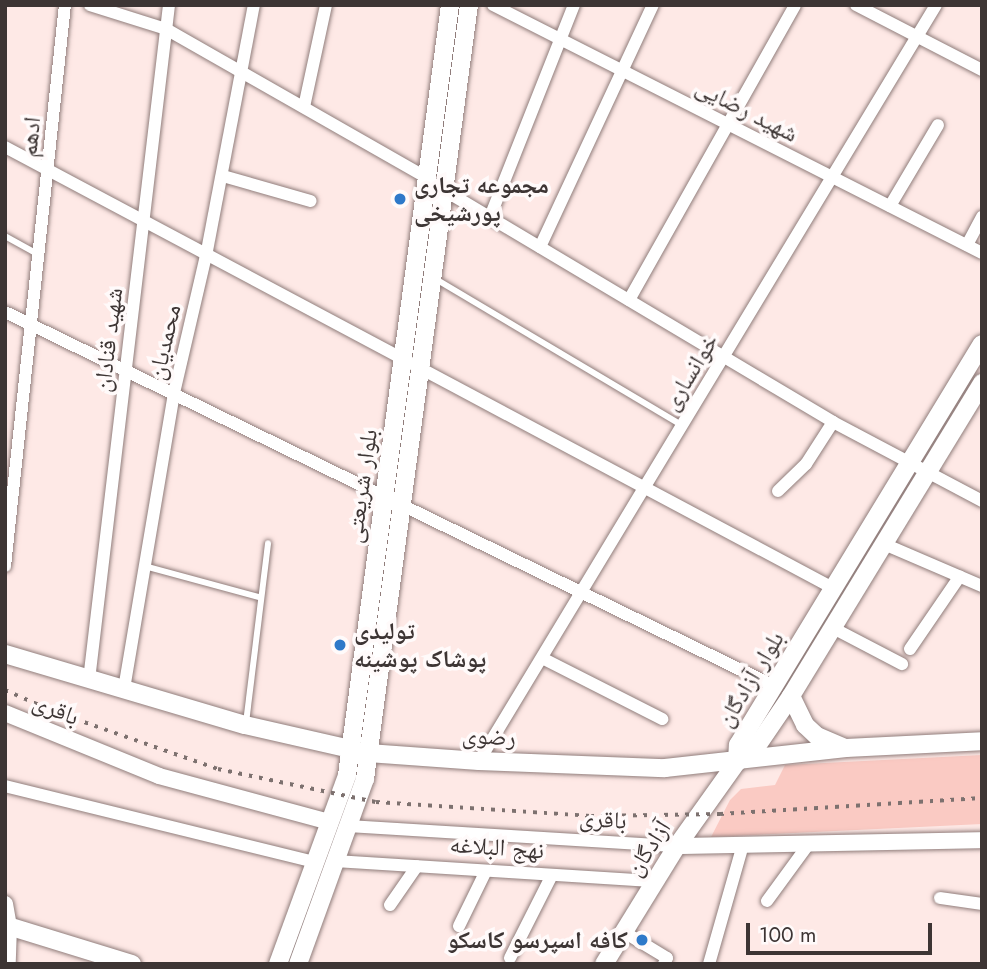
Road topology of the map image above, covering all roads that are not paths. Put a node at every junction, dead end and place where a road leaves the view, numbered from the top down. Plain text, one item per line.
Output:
1 (65, 5) edge
2 (90, 5) edge
3 (169, 5) edge
4 (254, 5) edge
5 (326, 5) edge
6 (450, 5) edge
7 (469, 5) edge
8 (493, 5) edge
9 (574, 5) edge
10 (653, 5) edge
11 (795, 5) edge
12 (856, 5) edge
13 (936, 5) edge
14 (166, 29) junction
15 (917, 37) junction
16 (561, 39) junction
17 (982, 70) edge
18 (242, 71) junction
19 (622, 71) junction
20 (304, 107) junction
21 (728, 124) junction
22 (939, 125) dead end
23 (5, 147) edge
24 (48, 170) junction
25 (223, 176) junction
26 (427, 177) junction
27 (832, 177) junction
28 (444, 190) junction
29 (311, 201) dead end
30 (890, 206) junction
31 (490, 217) junction
32 (982, 217) edge
33 (144, 220) junction
34 (5, 236) edge
35 (967, 245) junction
36 (540, 247) junction
37 (982, 253) edge
38 (38, 255) junction
39 (206, 256) junction
40 (432, 277) junction
41 (629, 300) junction
42 (5, 312) edge
43 (31, 324) junction
44 (982, 344) edge
45 (724, 356) junction
46 (403, 359) junction
47 (420, 369) junction
48 (126, 370) junction
49 (982, 383) edge
50 (174, 393) junction
51 (833, 422) junction
52 (682, 425) junction
53 (910, 463) junction
54 (927, 473) junction
55 (644, 488) junction
56 (778, 491) dead end
57 (384, 494) junction
58 (982, 501) edge
59 (402, 504) junction
60 (268, 544) dead end
61 (884, 544) junction
62 (5, 566) edge
63 (144, 566) junction
64 (960, 576) junction
65 (982, 586) edge
66 (833, 589) junction
67 (582, 592) junction
68 (259, 597) junction
69 (833, 628) junction
70 (910, 649) dead end
71 (5, 654) edge
72 (542, 658) junction
73 (902, 664) dead end
74 (89, 680) junction
75 (774, 686) junction
76 (124, 690) junction
77 (791, 696) junction
78 (5, 713) edge
79 (662, 719) dead end
80 (245, 725) junction
81 (982, 741) edge
82 (846, 748) junction
83 (350, 750) junction
84 (369, 752) junction
85 (479, 761) junction
86 (737, 762) junction
87 (5, 786) edge
88 (330, 822) junction
89 (348, 826) junction
90 (982, 840) edge
91 (743, 845) junction
92 (808, 845) junction
93 (677, 846) junction
94 (335, 861) junction
95 (315, 862) junction
96 (416, 866) junction
97 (486, 870) junction
98 (552, 875) junction
99 (655, 881) junction
100 (940, 898) dead end
101 (767, 901) dead end
102 (5, 904) edge
103 (982, 904) edge
104 (390, 905) dead end
105 (7, 925) edge
106 (459, 926) dead end
107 (624, 932) junction
108 (510, 958) dead end
109 (8, 964) edge
110 (132, 964) edge
111 (278, 964) edge
112 (298, 964) edge
113 (604, 964) edge
114 (664, 964) edge
115 (709, 964) edge

1 - 24 street, ادهم
2 - 14 street
3 - 14 street, شهید قنادان
4 - 18 street, محمدیان
5 - 20 street
6 - 26 main road, بلوار شریعتی
7 - 28 main road, بلوار شریعتی
8 - 16 street, شهید رضایی
9 - 16 street
10 - 19 street
11 - 21 street
12 - 15 street
13 - 15 street, خوانساری
14 - 18 street
14 - 33 street, شهید قنادان
15 - 17 street
15 - 27 street, خوانساری
16 - 19 street, شهید رضایی
16 - 31 street
18 - 20 street
18 - 25 street, محمدیان
19 - 21 street, شهید رضایی
19 - 36 street
20 - 26 street
21 - 27 street, شهید رضایی
21 - 41 street
22 - 30 street
23 - 24 street
24 - 33 street
24 - 38 street, ادهم
25 - 29 street
25 - 39 street, محمدیان
26 - 46 main road, بلوار شریعتی
27 - 30 street, شهید رضایی
27 - 45 street, خوانساری
28 - 31 street
28 - 40 main road, بلوار شریعتی
30 - 35 street, شهید رضایی
31 - 36 street
32 - 35 street
33 - 39 street
33 - 48 street, شهید قنادان
34 - 38 lane
35 - 37 street, شهید رضایی
36 - 41 street
38 - 43 street, ادهم
39 - 46 street
39 - 50 street, محمدیان
40 - 47 main road, بلوار شریعتی
40 - 52 lane
41 - 45 street
42 - 43 street
43 - 48 street
43 - 62 street, ادهم
44 - 53 main road, بلوار آزادگان
45 - 51 street
45 - 52 street, خوانساری
46 - 47 street
46 - 57 main road, بلوار شریعتی
47 - 55 street
47 - 59 main road, بلوار شریعتی
48 - 50 street
48 - 74 street, شهید قنادان
49 - 54 main road, بلوار آزادگان
50 - 57 street
50 - 63 street, محمدیان
51 - 53 street
51 - 56 street
52 - 55 street, خوانساری
53 - 54 street
53 - 66 main road, بلوار آزادگان
54 - 58 street
54 - 61 main road, بلوار آزادگان
55 - 66 street
55 - 67 street, خوانساری
57 - 59 street
57 - 83 main road, بلوار شریعتی
59 - 67 street
59 - 84 main road, بلوار شریعتی
60 - 68 lane
61 - 64 street
61 - 69 main road, بلوار آزادگان
63 - 68 lane
63 - 76 street, محمدیان
64 - 65 street
64 - 70 street
66 - 75 main road, بلوار آزادگان
67 - 72 street, خوانساری
67 - 75 street
68 - 80 lane
69 - 73 street
69 - 77 main road, بلوار آزادگان
71 - 74 main road, رضوی
72 - 79 street
72 - 85 street, خوانساری
74 - 76 main road, رضوی
75 - 86 main road, بلوار آزادگان
76 - 80 main road, رضوی
77 - 82 main road
77 - 86 main road, بلوار آزادگان
78 - 88 street, باقری
80 - 83 main road, رضوی
81 - 82 main road, رضوی
82 - 86 main road, رضوی
83 - 84 main road, رضوی
83 - 88 main road, بلوار شریعتی
84 - 85 main road, رضوی
84 - 89 main road, بلوار شریعتی
85 - 86 main road, رضوی
86 - 93 main road, آزادگان
87 - 95 street
88 - 95 main road, بلوار شریعتی
89 - 93 street, باقری
89 - 94 main road, بلوار شریعتی
90 - 92 street, باقری
91 - 92 street, باقری
91 - 93 street, باقری
91 - 115 street
92 - 101 street
93 - 99 main road, آزادگان
94 - 96 street, نهج البلاغه
94 - 112 main road, بلوار شریعتی
95 - 111 main road, بلوار شریعتی
96 - 97 street, نهج البلاغه
96 - 104 street
97 - 98 street, نهج البلاغه
97 - 106 street
98 - 99 street, نهج البلاغه
98 - 108 street
99 - 107 main road, آزادگان
100 - 103 street
102 - 105 street
105 - 109 street
105 - 110 main road
107 - 113 main road, آزادگان
107 - 114 street

